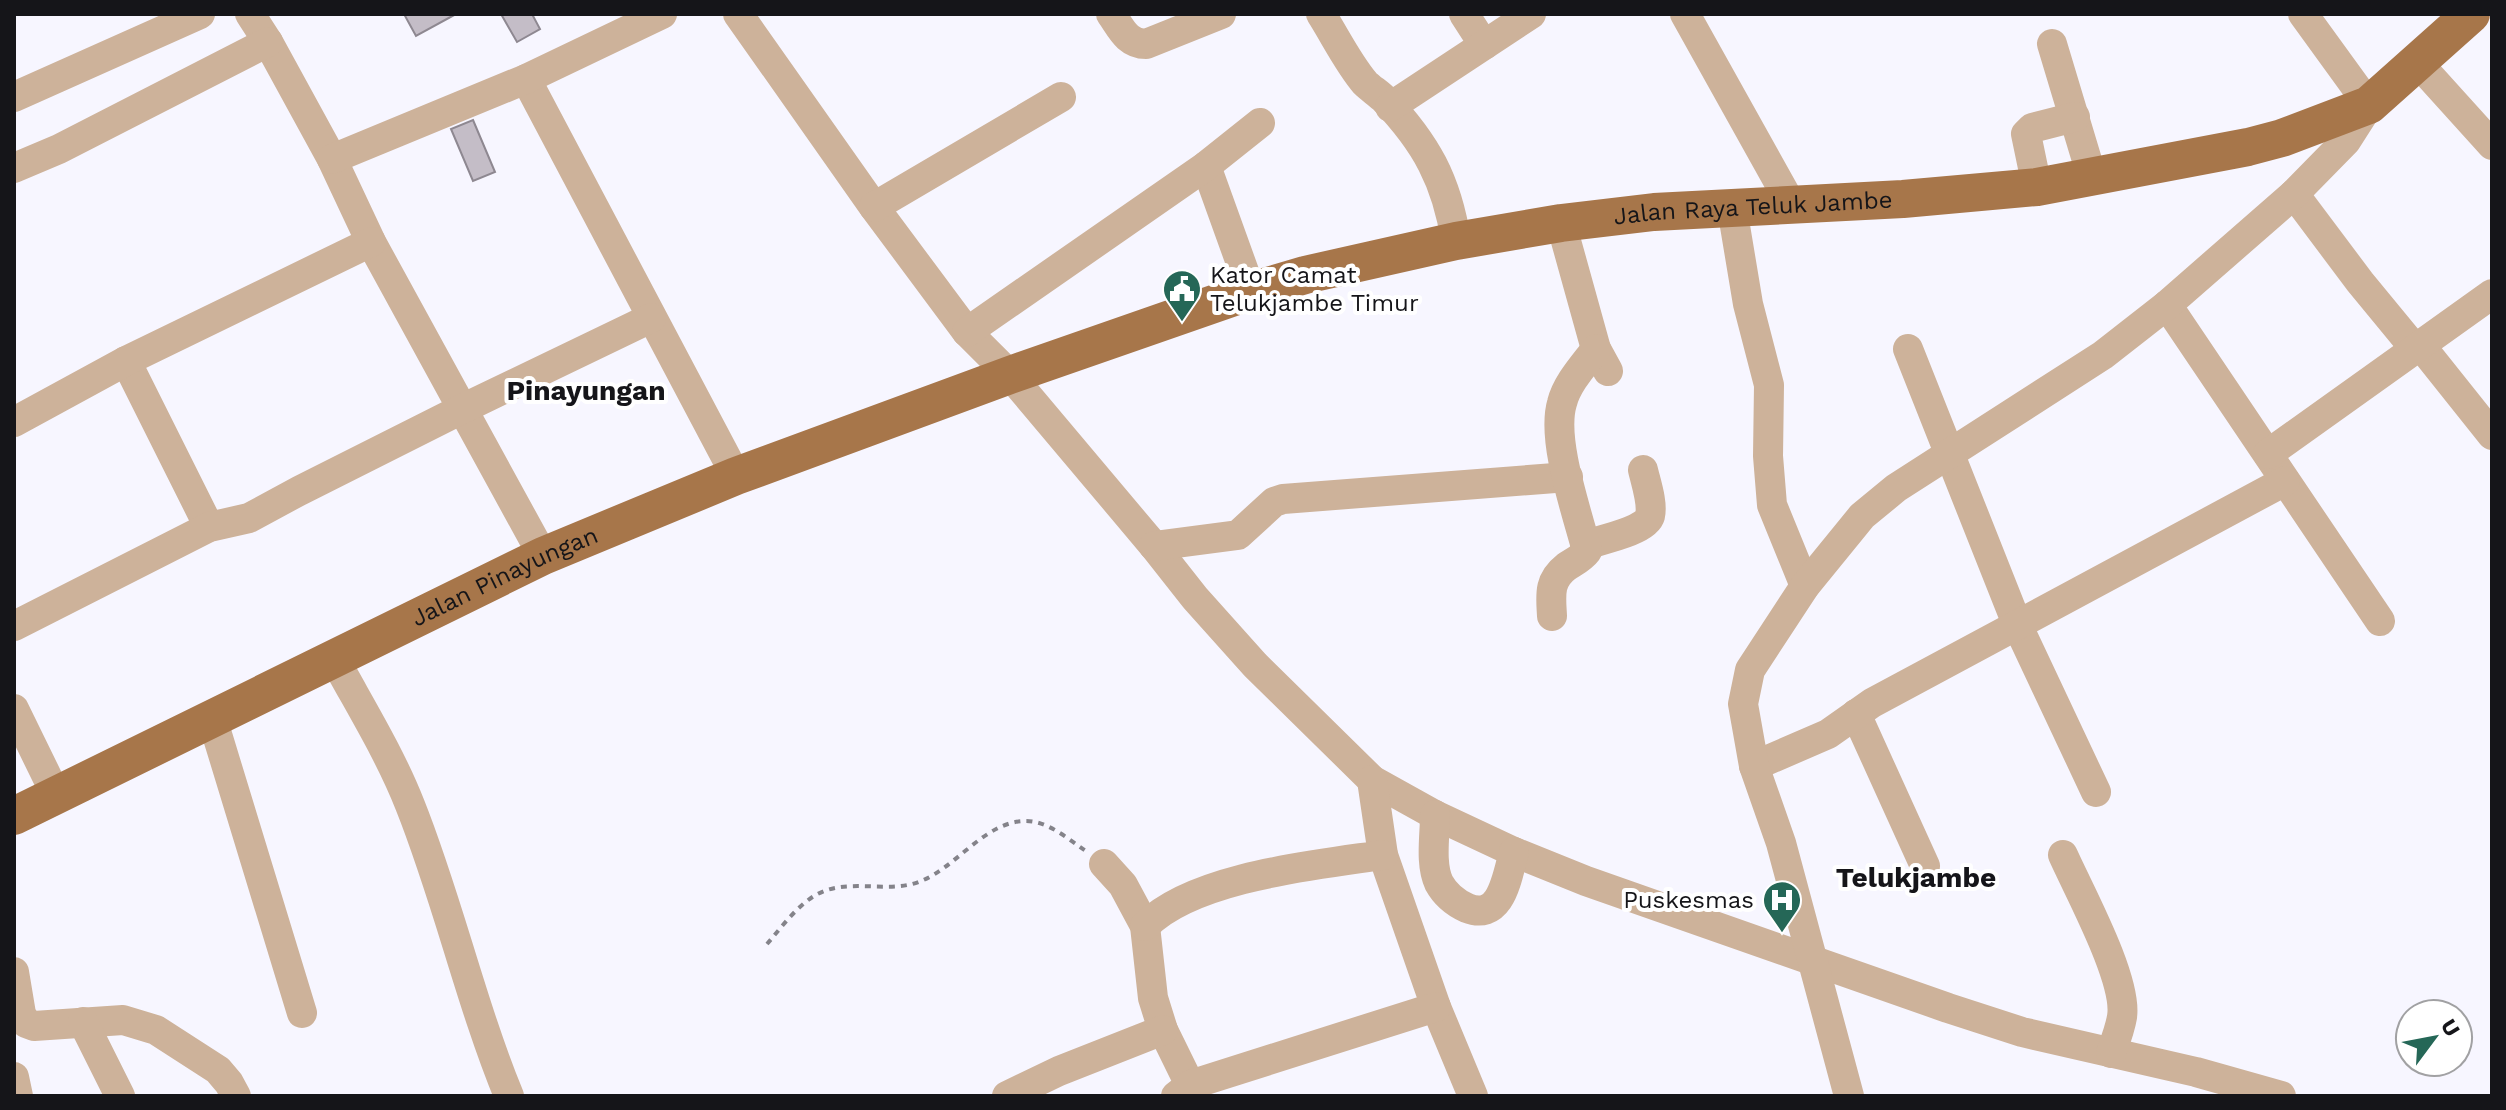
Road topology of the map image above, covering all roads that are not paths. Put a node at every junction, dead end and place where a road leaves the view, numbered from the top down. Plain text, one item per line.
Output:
1 (200, 14) edge
2 (250, 14) edge
3 (662, 14) edge
4 (738, 14) edge
5 (1111, 14) edge
6 (1221, 14) edge
7 (1321, 14) edge
8 (1464, 14) edge
9 (1531, 14) edge
10 (1685, 14) edge
11 (2303, 14) edge
12 (2471, 14) edge
13 (2483, 14) edge
14 (2492, 26) edge
15 (268, 42) junction
16 (2052, 44) dead end
17 (1484, 45) junction
18 (2417, 62) junction
19 (526, 79) junction
20 (14, 97) edge
21 (1061, 97) dead end
22 (2369, 105) junction
23 (1390, 107) junction
24 (2075, 117) junction
25 (1260, 123) dead end
26 (2492, 145) edge
27 (332, 159) junction
28 (1206, 166) junction
29 (14, 168) edge
30 (2092, 177) junction
31 (2037, 187) junction
32 (2294, 194) junction
33 (1791, 204) junction
34 (874, 207) junction
35 (1732, 208) junction
36 (1561, 223) junction
37 (1456, 241) junction
38 (371, 242) junction
39 (1251, 291) junction
40 (2492, 294) edge
41 (2167, 305) junction
42 (651, 318) junction
43 (967, 332) junction
44 (2419, 348) junction
45 (1908, 349) dead end
46 (126, 361) junction
47 (1010, 375) junction
48 (462, 409) junction
49 (14, 422) edge
50 (2492, 435) edge
51 (1949, 453) junction
52 (2268, 454) junction
53 (1643, 470) dead end
54 (736, 476) junction
55 (1568, 477) junction
56 (2285, 481) junction
57 (209, 527) junction
58 (1585, 545) junction
59 (1154, 546) junction
60 (543, 556) junction
61 (1805, 586) junction
62 (1552, 616) dead end
63 (2380, 621) dead end
64 (2017, 624) junction
65 (14, 626) edge
66 (334, 658) junction
67 (14, 709) edge
68 (1856, 714) junction
69 (212, 718) junction
70 (1754, 766) junction
71 (1372, 780) junction
72 (2096, 792) dead end
73 (56, 795) junction
74 (1435, 815) junction
75 (14, 816) edge
76 (1514, 852) junction
77 (1383, 855) junction
78 (2063, 855) dead end
79 (1104, 864) road end
80 (1925, 866) dead end
81 (1145, 926) junction
82 (1812, 960) junction
83 (14, 972) edge
84 (1436, 1007) junction
85 (302, 1013) dead end
86 (83, 1022) junction
87 (1163, 1030) junction
88 (2111, 1053) junction
89 (14, 1077) edge
90 (1183, 1091) edge
91 (18, 1096) edge
92 (120, 1096) edge
93 (236, 1096) edge
94 (509, 1096) edge
95 (1007, 1096) edge
96 (1473, 1096) edge
97 (1849, 1096) edge
98 (2281, 1096) edge

1 - 20 street
2 - 15 street
3 - 19 street
4 - 34 street
5 - 6 street
7 - 23 street
8 - 17 street
9 - 17 street
10 - 33 street
11 - 22 street
12 - 18 main road, Jalan Raya Teluk Jambe
13 - 14 street
15 - 27 street
15 - 29 street
16 - 24 street
17 - 23 street
18 - 22 main road, Jalan Raya Teluk Jambe
18 - 26 street
19 - 27 street
19 - 42 street
21 - 34 street
22 - 30 main road, Jalan Raya Teluk Jambe
22 - 32 street
23 - 37 street
24 - 30 street
24 - 31 street
25 - 28 street
27 - 38 street
28 - 39 street
28 - 43 street
30 - 31 main road, Jalan Raya Teluk Jambe
31 - 33 main road, Jalan Raya Teluk Jambe
32 - 41 street
32 - 44 street
33 - 35 main road, Jalan Raya Teluk Jambe
34 - 43 street
35 - 36 main road, Jalan Raya Teluk Jambe
35 - 61 street
36 - 37 main road, Jalan Raya Teluk Jambe
36 - 55 street
37 - 39 main road, Jalan Raya Teluk Jambe
38 - 46 street
38 - 48 street
39 - 47 main road, Jalan Raya Teluk Jambe
40 - 44 street
41 - 51 street
41 - 52 street
42 - 48 street
42 - 54 street
43 - 47 street
44 - 50 street
44 - 52 street
45 - 51 street
46 - 49 street
46 - 57 street
47 - 54 main road, Jalan Pinayungan
47 - 59 street
48 - 57 street
48 - 60 street
51 - 61 street
51 - 64 street
52 - 56 street
53 - 58 street
54 - 60 main road, Jalan Pinayungan
55 - 58 street
55 - 59 street
56 - 63 street
56 - 64 street
57 - 65 street
58 - 62 street
59 - 71 street
60 - 66 main road, Jalan Pinayungan
61 - 70 street
64 - 68 street
64 - 72 street
66 - 69 main road, Jalan Pinayungan
66 - 94 street
67 - 73 street
68 - 70 street
68 - 80 street
69 - 73 main road, Jalan Pinayungan
69 - 85 street
70 - 82 street
71 - 74 street
71 - 77 street
73 - 75 main road, Jalan Pinayungan
74 - 76 street
74 - 76 street
76 - 82 street
77 - 81 street
77 - 84 street
78 - 88 street
79 - 81 street
81 - 87 street
82 - 88 street
82 - 97 street
83 - 86 street
84 - 90 street
84 - 96 street
86 - 92 street
86 - 93 street
87 - 90 street
87 - 95 street
88 - 98 street
89 - 91 street

